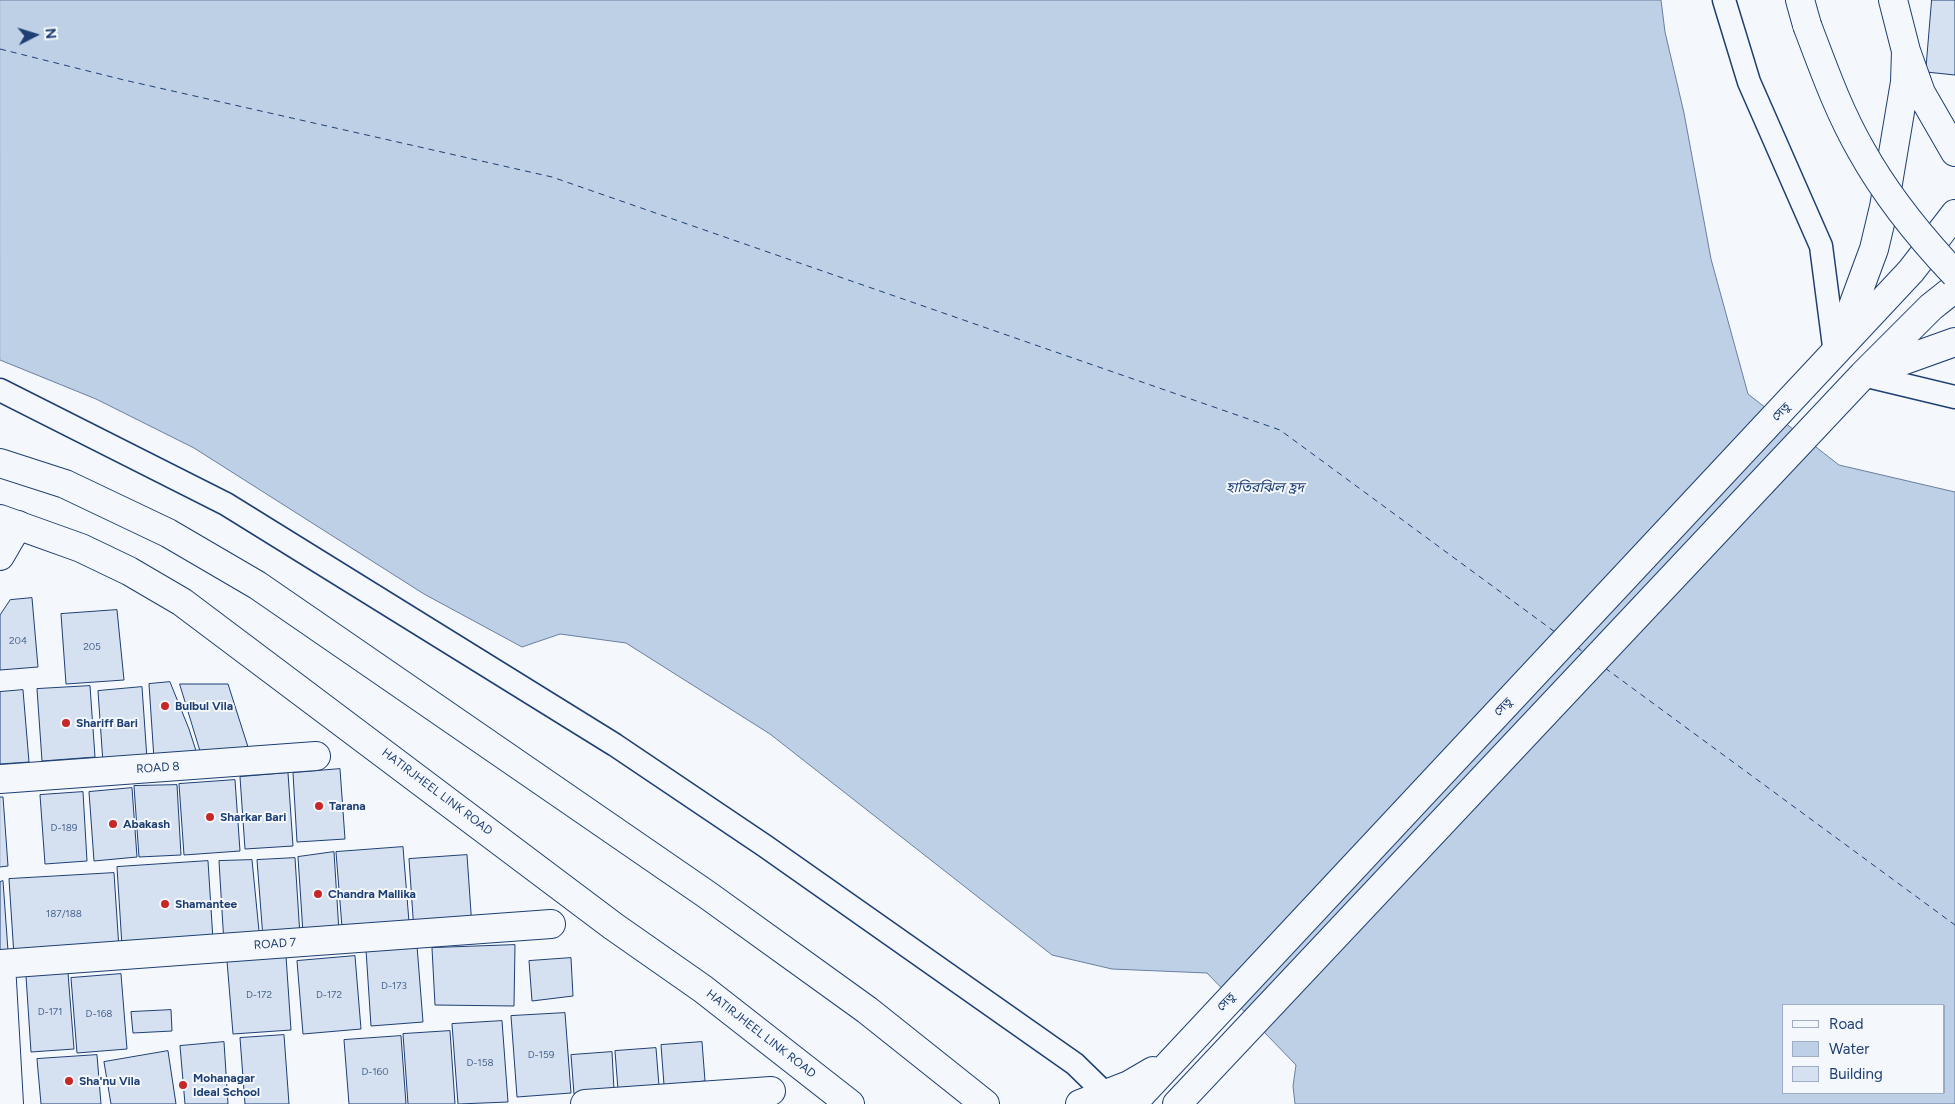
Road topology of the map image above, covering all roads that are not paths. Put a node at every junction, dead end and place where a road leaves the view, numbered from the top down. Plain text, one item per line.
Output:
1 (1724, 0) edge
2 (1892, 0) edge
3 (1803, 12) edge
4 (1906, 51) junction
5 (1955, 152) edge
6 (1955, 214) edge
7 (1955, 274) edge
8 (1955, 288) edge
9 (1955, 342) edge
10 (1835, 354) junction
11 (1863, 375) junction
12 (0, 390) edge
13 (1955, 396) edge
14 (0, 464) edge
15 (9, 522) edge
16 (0, 556) edge
17 (316, 756) dead end
18 (0, 779) edge
19 (551, 924) dead end
20 (0, 964) edge
21 (1171, 1061) junction
22 (772, 1091) dead end
23 (1185, 1095) edge
24 (1111, 1099) edge
25 (661, 1101) edge
26 (9, 1104) edge
27 (585, 1104) edge
28 (850, 1104) edge
29 (985, 1104) edge
30 (1080, 1104) edge
31 (1132, 1104) edge

1 - 10 street
2 - 4 main road
3 - 7 main road, bridge
4 - 5 main road
4 - 10 main road
6 - 10 main road, সেতু
8 - 11 main road
9 - 11 main road
10 - 21 main road, সেতু
11 - 13 street
11 - 23 main road
12 - 24 street
14 - 29 main road
15 - 16 main road
15 - 28 main road, HATIRJHEEL LINK ROAD
17 - 18 main road, ROAD 8
19 - 20 main road, ROAD 7
20 - 26 main road
21 - 24 main road
21 - 31 main road, সেতু
22 - 25 main road
24 - 30 main road
25 - 27 main road

